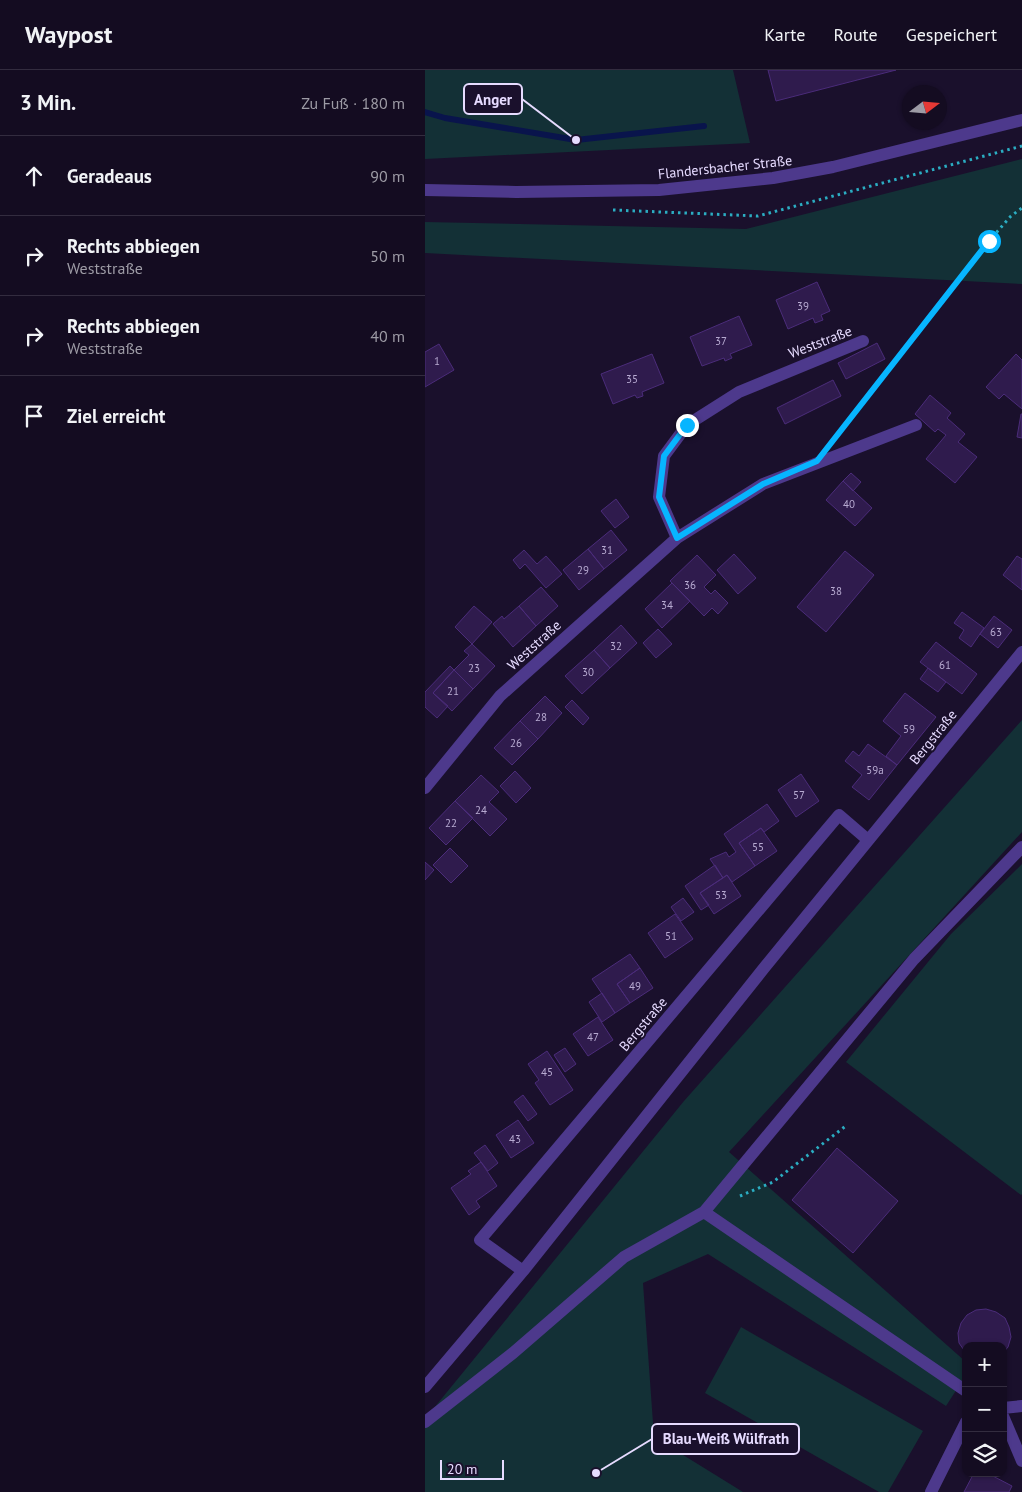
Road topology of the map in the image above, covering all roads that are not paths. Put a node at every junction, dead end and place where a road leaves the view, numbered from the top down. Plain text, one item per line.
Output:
1 (1022, 120) edge
2 (425, 190) edge
3 (863, 341) dead end
4 (917, 425) dead end
5 (677, 538) junction
6 (1022, 652) edge
7 (425, 788) edge
8 (868, 840) junction
9 (1022, 847) edge
10 (704, 1212) junction
11 (523, 1271) junction
12 (425, 1387) edge
13 (962, 1388) edge
14 (1022, 1406) edge
15 (1007, 1408) edge
16 (425, 1422) edge
17 (1007, 1425) edge
18 (962, 1430) edge
19 (1022, 1461) edge
20 (931, 1492) edge

1 - 2 street, Flandersbacher Straße
3 - 5 street, Weststraße
4 - 5 street, Weststraße
5 - 7 street, Weststraße
6 - 8 street, Bergstraße
8 - 11 street, Bergstraße
8 - 11 street, Bergstraße
9 - 10 street
10 - 13 street
10 - 16 street
11 - 12 street, Bergstraße
14 - 15 street
17 - 19 street
18 - 20 street

